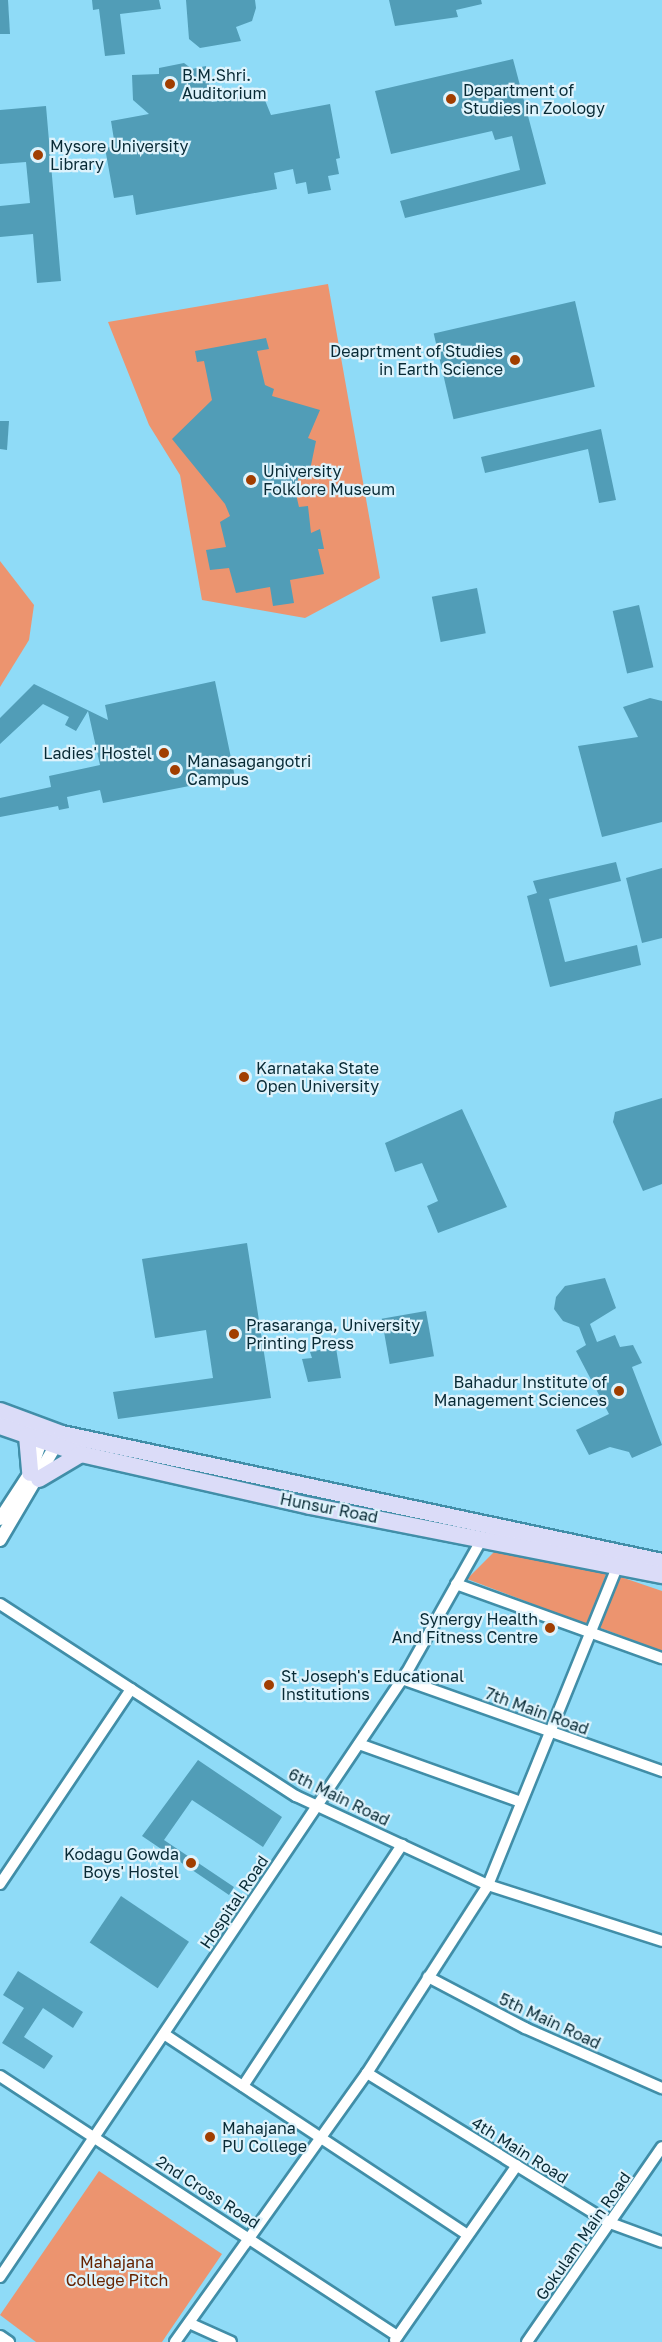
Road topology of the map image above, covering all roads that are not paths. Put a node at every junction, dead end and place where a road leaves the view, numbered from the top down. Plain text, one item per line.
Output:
1 (0, 1411) edge
2 (0, 1426) edge
3 (46, 1437) junction
4 (81, 1454) junction
5 (34, 1476) junction
6 (0, 1519) edge
7 (483, 1537) junction
8 (0, 1540) edge
9 (662, 1562) edge
10 (618, 1565) junction
11 (662, 1575) edge
12 (456, 1584) junction
13 (0, 1604) edge
14 (590, 1632) junction
15 (662, 1658) edge
16 (402, 1679) junction
17 (131, 1689) junction
18 (549, 1732) junction
19 (358, 1744) junction
20 (662, 1771) edge
21 (520, 1802) junction
22 (317, 1806) junction
23 (402, 1845) junction
24 (0, 1884) edge
25 (489, 1885) junction
26 (662, 1941) edge
27 (428, 1977) junction
28 (164, 2034) junction
29 (367, 2073) junction
30 (0, 2076) edge
31 (243, 2086) junction
32 (662, 2088) edge
33 (97, 2137) junction
34 (321, 2138) junction
35 (662, 2147) edge
36 (517, 2165) junction
37 (610, 2223) junction
38 (468, 2235) junction
39 (249, 2237) junction
40 (662, 2242) edge
41 (0, 2277) edge
42 (189, 2323) junction
43 (0, 2336) edge
44 (396, 2339) edge
45 (9, 2342) edge
46 (175, 2342) edge
47 (231, 2342) edge
48 (527, 2342) edge

1 - 3 main road
2 - 3 main road, Hunsur Road
3 - 4 main road, Hunsur Road
3 - 5 main road
3 - 5 street
3 - 9 main road
4 - 5 main road
4 - 7 main road, Hunsur Road
5 - 6 street
5 - 8 street
7 - 10 main road, Hunsur Road
7 - 12 street, Hospital Road
10 - 11 main road, Hunsur Road
10 - 14 street
12 - 14 street
12 - 16 street, Hospital Road
13 - 17 street, 6th Main Road
14 - 15 street
14 - 18 street
16 - 18 street, 7th Main Road
16 - 19 street, Hospital Road
17 - 22 street, 6th Main Road
17 - 24 street
18 - 20 street, 7th Main Road
18 - 21 street
19 - 21 street
19 - 22 street, Hospital Road
21 - 25 street
22 - 23 street, 6th Main Road
22 - 28 street, Hospital Road
23 - 25 street, 6th Main Road
23 - 31 street
25 - 26 street, 6th Main Road
25 - 27 street
27 - 29 street
27 - 32 street, 5th Main Road
28 - 31 street
28 - 33 street, Hospital Road
29 - 34 street
29 - 36 street, 4th Main Road
30 - 33 street, 2nd Cross Road
31 - 34 street
33 - 39 street, 2nd Cross Road
33 - 41 street, Hospital Road
34 - 38 street
34 - 39 street
35 - 37 street, Gokulam Main Road
36 - 37 street, 4th Main Road
36 - 38 street
37 - 40 street, 4th Main Road
37 - 48 street, Gokulam Main Road
38 - 44 street
39 - 42 street
39 - 44 street, 2nd Cross Road
42 - 46 street
42 - 47 street
43 - 45 street

